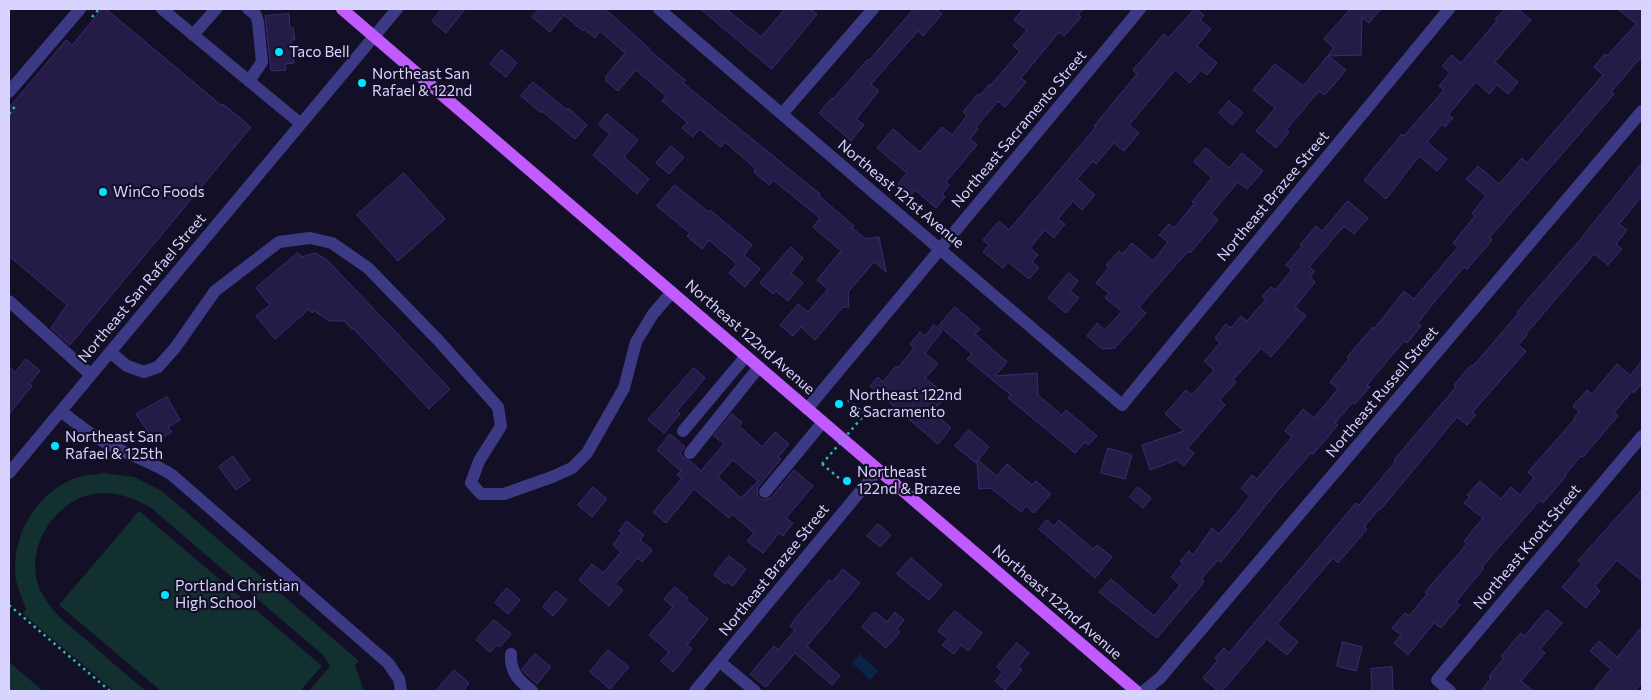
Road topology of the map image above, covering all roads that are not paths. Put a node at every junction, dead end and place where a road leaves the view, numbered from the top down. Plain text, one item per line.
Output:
1 (80, 9) edge
2 (162, 9) edge
3 (216, 9) edge
4 (248, 9) edge
5 (342, 9) edge
6 (397, 9) edge
7 (658, 9) edge
8 (873, 9) edge
9 (1140, 9) edge
10 (1449, 9) edge
11 (193, 35) junction
12 (375, 36) junction
13 (249, 81) junction
14 (9, 92) edge
15 (1642, 111) edge
16 (782, 114) junction
17 (301, 124) junction
18 (941, 250) junction
19 (672, 292) junction
20 (9, 301) edge
21 (110, 352) junction
22 (746, 356) junction
23 (759, 367) junction
24 (91, 375) junction
25 (1122, 404) joint
26 (808, 408) junction
27 (61, 411) junction
28 (823, 422) junction
29 (683, 431) dead end
30 (1642, 436) edge
31 (690, 453) dead end
32 (878, 470) junction
33 (9, 473) edge
34 (765, 492) dead end
35 (511, 654) dead end
36 (720, 662) junction
37 (401, 691) edge
38 (532, 691) edge
39 (696, 691) edge
40 (755, 691) edge
41 (1136, 691) edge
42 (1144, 691) edge
43 (1450, 691) edge

1 - 14 street
2 - 11 street
3 - 11 street
4 - 13 street
5 - 12 main road, Northeast 122nd Avenue
6 - 12 street, Northeast San Rafael Street
7 - 16 street, Northeast 121st Avenue
8 - 16 street
9 - 18 street, Northeast Sacramento Street
10 - 25 street, Northeast Brazee Street
11 - 13 street
12 - 17 street, Northeast San Rafael Street
12 - 19 main road, Northeast 122nd Avenue
13 - 17 street
15 - 42 street, Northeast Russell Street
16 - 18 street, Northeast 121st Avenue
17 - 21 street, Northeast San Rafael Street
18 - 25 street, Northeast 121st Avenue
18 - 26 street, Northeast Sacramento Street
19 - 21 street
19 - 22 main road, Northeast 122nd Avenue
20 - 24 street
21 - 24 street, Northeast San Rafael Street
22 - 23 main road, Northeast 122nd Avenue
22 - 29 street
23 - 26 main road, Northeast 122nd Avenue
23 - 31 street
24 - 27 street, Northeast San Rafael Street
26 - 28 main road, Northeast 122nd Avenue
27 - 33 street, Northeast San Rafael Street
27 - 37 street
28 - 32 main road, Northeast 122nd Avenue
28 - 34 street
30 - 43 street, Northeast Knott Street
32 - 36 street, Northeast Brazee Street
32 - 41 main road, Northeast 122nd Avenue
35 - 38 street
36 - 39 street, Northeast Brazee Street
36 - 40 street

